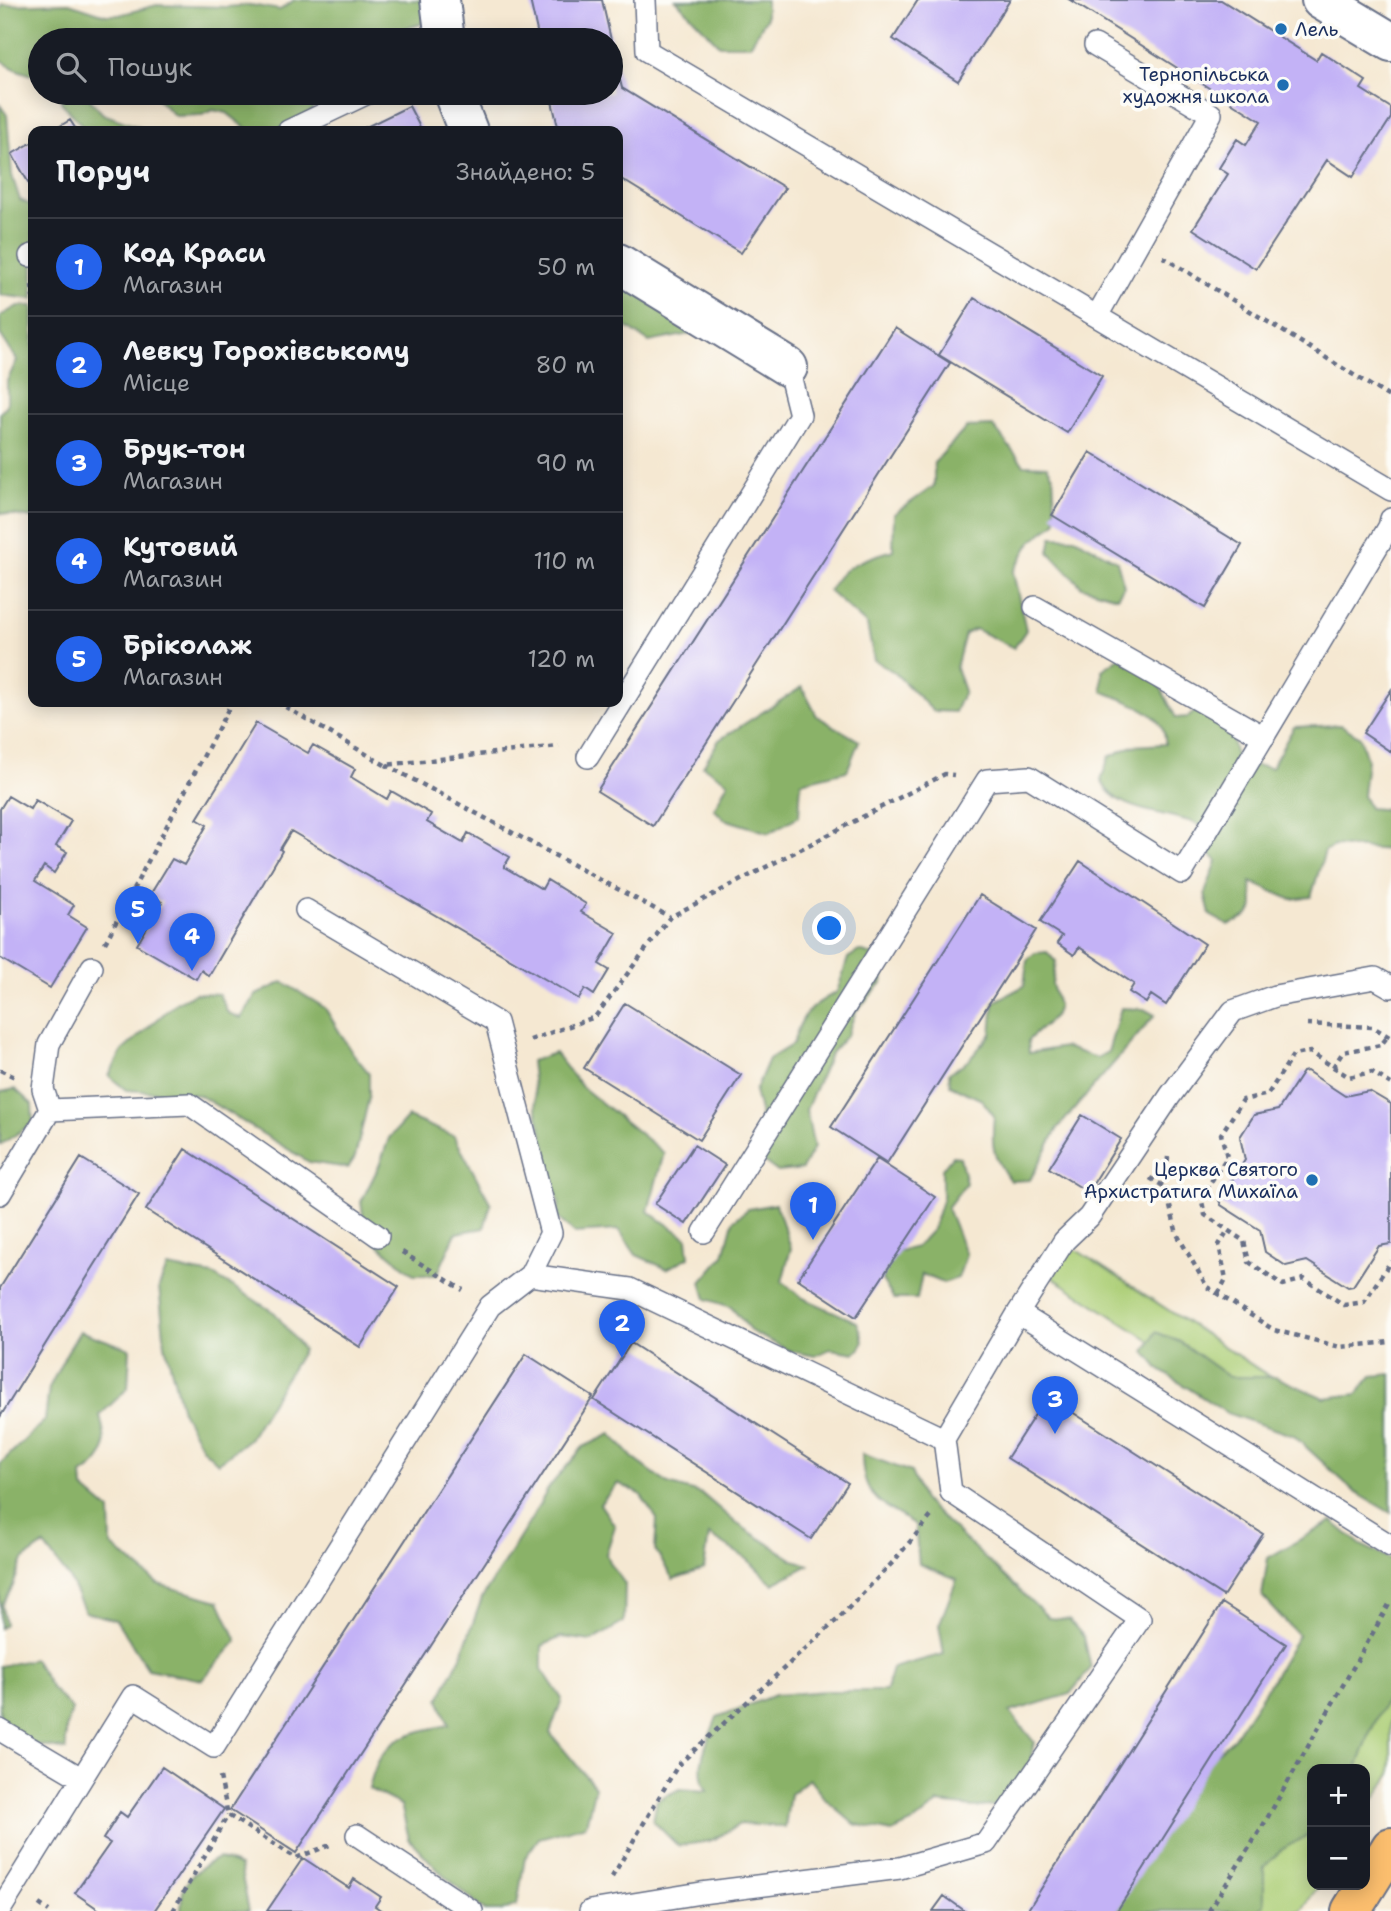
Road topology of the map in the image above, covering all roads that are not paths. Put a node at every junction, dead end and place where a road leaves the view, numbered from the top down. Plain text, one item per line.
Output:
1 (440, 0) edge
2 (645, 0) edge
3 (1321, 0) edge
4 (444, 28) edge
5 (1391, 42) edge
6 (1095, 45) dead end
7 (343, 105) edge
8 (458, 105) edge
9 (299, 126) edge
10 (466, 126) edge
11 (623, 266) edge
12 (1097, 316) junction
13 (788, 367) joint
14 (1391, 490) edge
15 (1391, 519) edge
16 (1035, 607) dead end
17 (623, 700) edge
18 (619, 707) edge
19 (1264, 737) junction
20 (592, 750) road end
21 (306, 910) dead end
22 (92, 967) road end
23 (1391, 987) edge
24 (50, 1110) junction
25 (0, 1194) edge
26 (704, 1232) dead end
27 (378, 1236) dead end
28 (530, 1275) junction
29 (1018, 1313) junction
30 (944, 1439) junction
31 (1391, 1546) edge
32 (0, 1730) edge
33 (81, 1779) junction
34 (357, 1835) road end
35 (1391, 1847) edge
36 (0, 1910) edge
37 (472, 1911) edge
38 (591, 1911) edge
39 (1351, 1911) edge

1 - 4 street
2 - 12 lane
3 - 5 street
6 - 12 lane
7 - 9 lane
8 - 10 street
11 - 13 street
12 - 14 lane
13 - 17 lane
15 - 19 lane
16 - 19 lane
18 - 20 lane
19 - 26 lane
21 - 28 lane
22 - 24 lane
23 - 29 lane
24 - 25 lane
24 - 27 lane
28 - 30 lane
28 - 33 lane
29 - 30 lane
29 - 31 lane
30 - 38 lane
32 - 33 lane
33 - 36 lane
34 - 37 lane
35 - 39 highway

